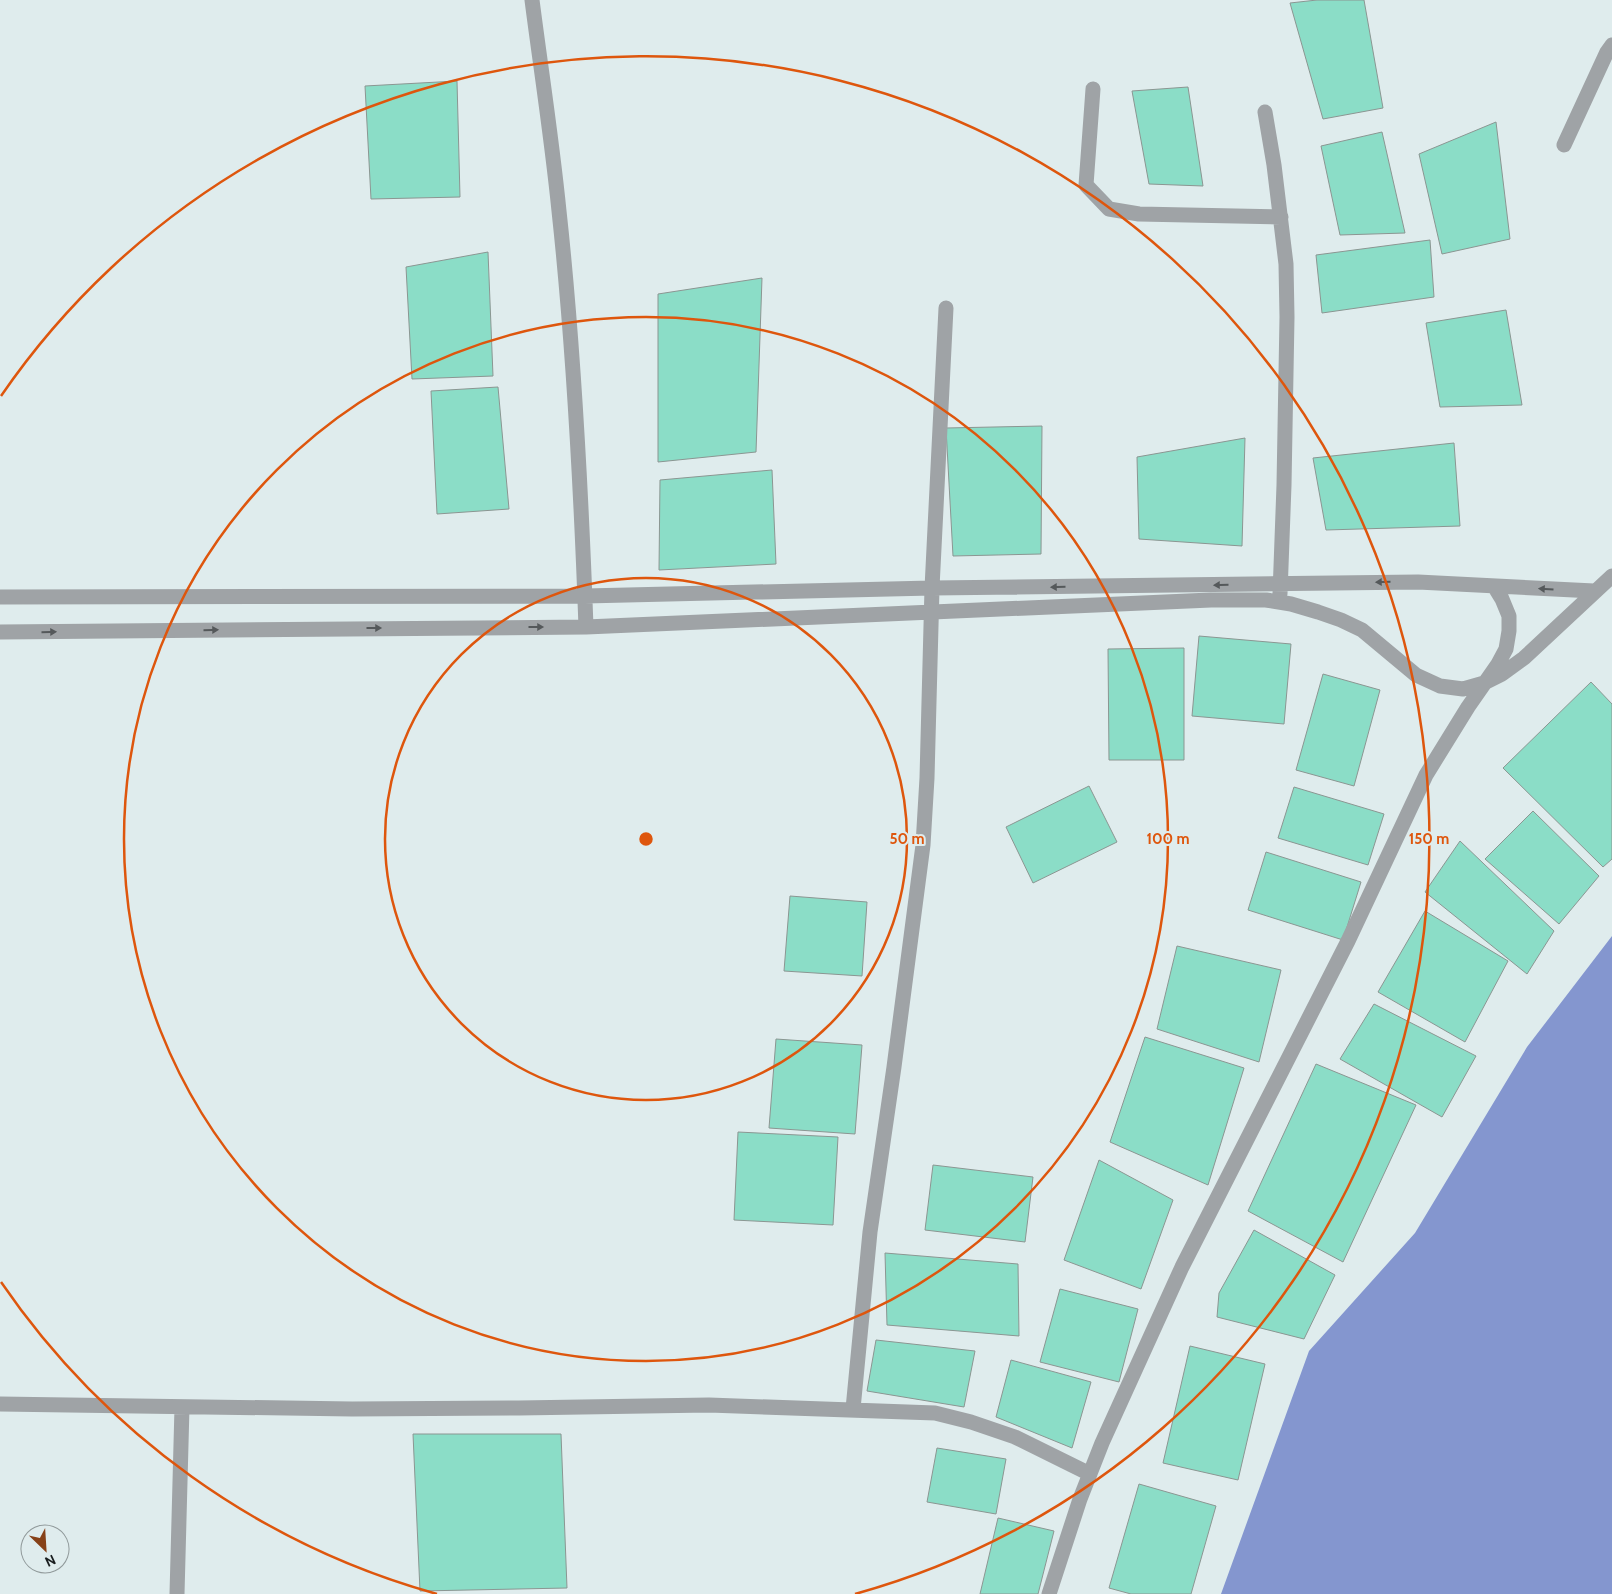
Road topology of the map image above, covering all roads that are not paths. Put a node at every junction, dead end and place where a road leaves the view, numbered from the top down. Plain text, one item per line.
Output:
1 (532, 0) edge
2 (1612, 45) edge
3 (1093, 89) dead end
4 (1265, 112) dead end
5 (1564, 145) dead end
6 (1281, 217) junction
7 (946, 308) dead end
8 (1612, 576) edge
9 (1281, 584) junction
10 (1494, 586) junction
11 (932, 588) junction
12 (1594, 591) junction
13 (585, 596) junction
14 (0, 597) edge
15 (1280, 603) junction
16 (933, 613) junction
17 (586, 627) junction
18 (0, 632) edge
19 (1484, 683) junction
20 (0, 1404) edge
21 (182, 1406) junction
22 (853, 1409) junction
23 (1090, 1474) junction
24 (177, 1594) edge
25 (1049, 1594) edge

1 - 13 street
2 - 5 street
3 - 6 street
4 - 6 street
6 - 9 street
7 - 11 street
8 - 12 street
10 -> 9 street
9 -> 11 street
9 - 15 street
12 -> 10 street
10 - 19 street
11 - 13 street
11 - 16 street
12 - 19 street
13 - 14 street
13 - 17 street
15 - 16 street
15 - 19 street
16 - 17 street
16 - 22 street
18 -> 17 street
19 - 23 street
20 - 21 street
21 - 22 street
21 - 24 street
22 - 23 street
23 - 25 street

